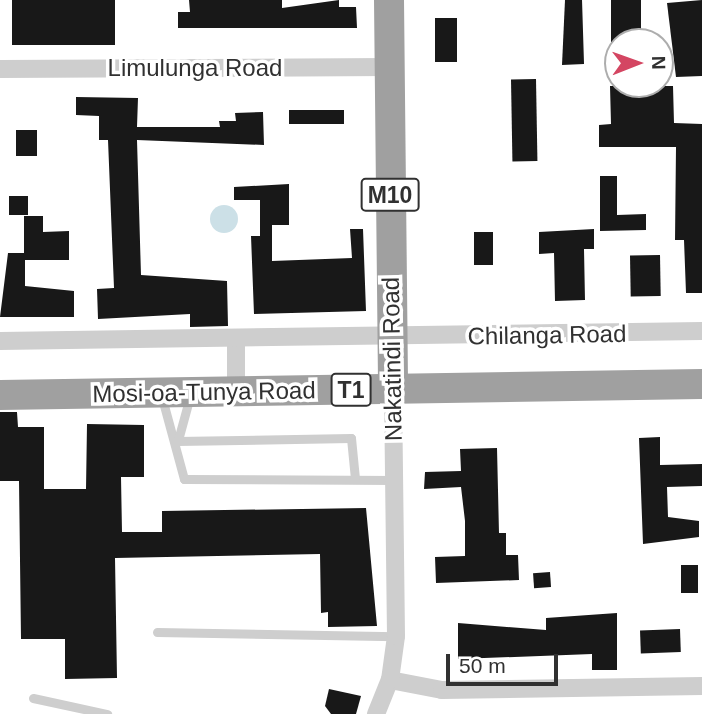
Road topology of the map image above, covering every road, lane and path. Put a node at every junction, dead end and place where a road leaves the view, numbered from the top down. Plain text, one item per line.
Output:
1 (389, 0) edge
2 (389, 67) junction
3 (0, 69) edge
4 (702, 331) edge
5 (236, 339) junction
6 (391, 339) junction
7 (0, 341) edge
8 (702, 384) edge
9 (393, 390) junction
10 (161, 393) junction
11 (191, 393) junction
12 (236, 393) junction
13 (0, 394) edge
14 (177, 441) junction
15 (355, 479) junction
16 (395, 480) junction
17 (157, 632) dead end
18 (396, 636) junction
19 (390, 680) junction
20 (702, 686) edge
21 (33, 698) dead end
22 (107, 714) edge
23 (376, 714) edge

1 - 2 highway, Nakatindi Road / M10
2 - 3 street, Limulunga Road
2 - 6 highway, Nakatindi Road / M10
4 - 6 street, Chilanga Road
5 - 6 street, Chilanga Road
5 - 7 street, Chilanga Road
5 - 12 street
6 - 9 highway, Nakatindi Road / M10
8 - 9 highway, Mosi-oa-Tunya Road / T1
9 - 12 highway, Mosi-oa-Tunya Road / T1
9 - 16 street, Nakatindi Road
10 - 11 highway, Mosi-oa-Tunya Road / T1
10 - 13 highway, Mosi-oa-Tunya Road / T1
10 - 14 lane
11 - 12 highway, Mosi-oa-Tunya Road / T1
11 - 14 lane
14 - 15 lane
14 - 15 lane
15 - 16 lane
16 - 18 street, Nakatindi Road
17 - 18 lane
18 - 19 street, Nakatindi Road
19 - 20 street
19 - 23 street, Nakatindi Road
21 - 22 lane

